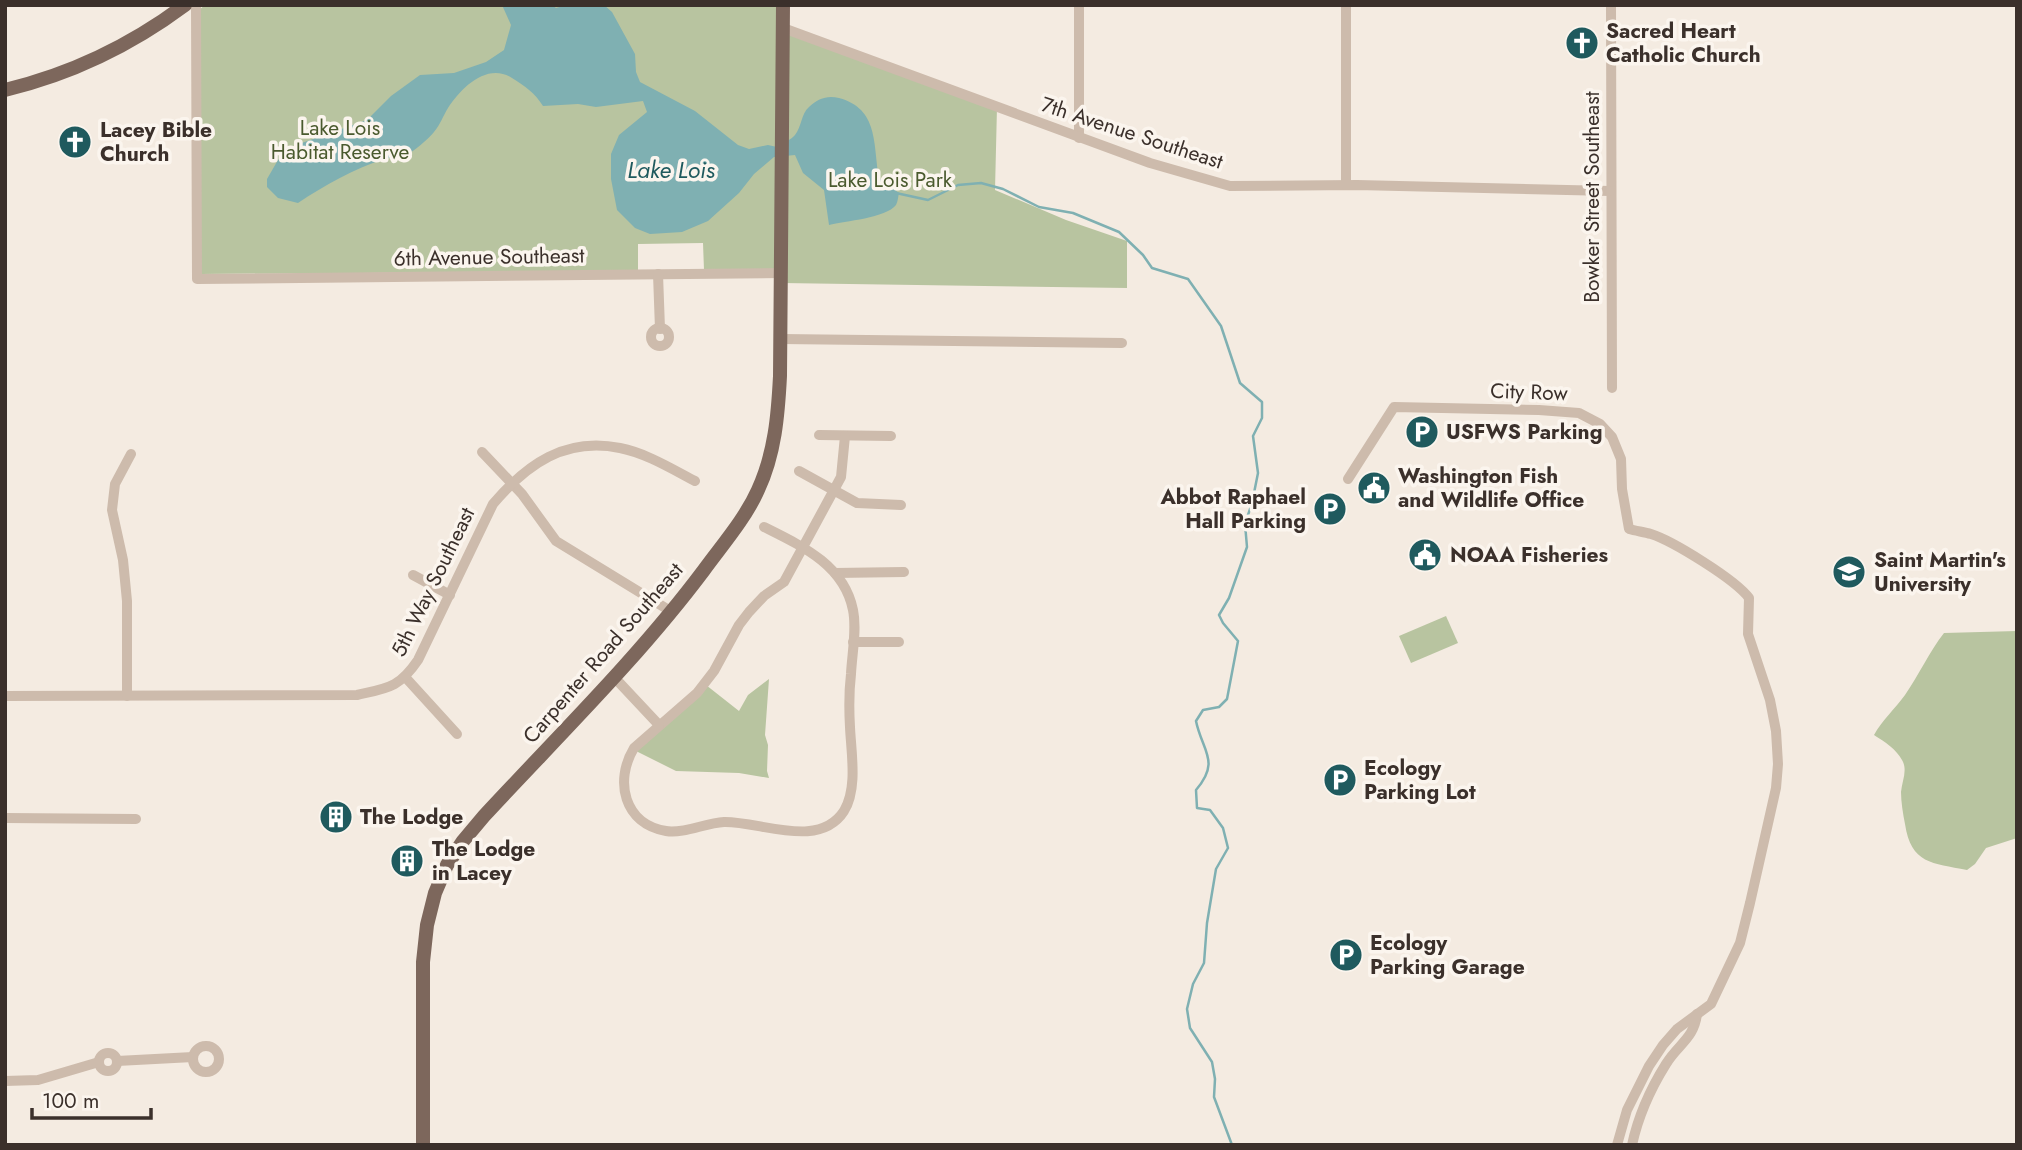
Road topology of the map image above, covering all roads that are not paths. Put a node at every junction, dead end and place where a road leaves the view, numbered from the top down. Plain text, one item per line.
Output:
1 (185, 5) edge
2 (195, 5) edge
3 (783, 5) edge
4 (1079, 5) edge
5 (1346, 5) edge
6 (1611, 5) edge
7 (783, 28) junction
8 (5, 90) edge
9 (1079, 138) junction
10 (1346, 185) junction
11 (1611, 191) junction
12 (782, 273) junction
13 (658, 274) junction
14 (660, 329) dead end
15 (781, 339) junction
16 (1122, 343) dead end
17 (1612, 388) dead end
18 (819, 435) dead end
19 (845, 436) junction
20 (891, 436) dead end
21 (482, 452) dead end
22 (131, 454) dead end
23 (799, 471) dead end
24 (1348, 479) dead end
25 (695, 481) dead end
26 (511, 483) junction
27 (833, 491) junction
28 (901, 505) dead end
29 (764, 527) dead end
30 (803, 547) junction
31 (904, 572) dead end
32 (835, 573) junction
33 (413, 575) dead end
34 (450, 595) junction
35 (672, 612) junction
36 (853, 642) junction
37 (899, 642) dead end
38 (614, 677) junction
39 (406, 678) junction
40 (5, 696) edge
41 (127, 696) junction
42 (659, 724) junction
43 (457, 734) dead end
44 (5, 818) edge
45 (136, 819) dead end
46 (1697, 1014) junction
47 (193, 1057) dead end
48 (5, 1081) edge
49 (423, 1145) edge
50 (1617, 1145) edge
51 (1632, 1145) edge

1 - 8 main road
2 - 13 street, 6th Avenue Southeast
3 - 7 main road, Carpenter Road Southeast
4 - 9 street
5 - 10 street
6 - 11 street, Bowker Street Southeast
7 - 9 street, 7th Avenue Southeast
7 - 12 main road, Carpenter Road Southeast
9 - 10 street, 7th Avenue Southeast
10 - 11 street, 7th Avenue Southeast
11 - 17 street, Bowker Street Southeast
12 - 13 street, 6th Avenue Southeast
12 - 15 main road, Carpenter Road Southeast
13 - 14 street
15 - 16 street
15 - 35 main road, Carpenter Road Southeast
18 - 19 street
19 - 20 street
19 - 27 street
21 - 26 street
22 - 41 street
23 - 27 street
24 - 46 street, City Row
25 - 26 street, 5th Way Southeast
26 - 34 street, 5th Way Southeast
26 - 35 street
27 - 28 street
27 - 30 street
29 - 30 street
30 - 32 street
30 - 42 street
31 - 32 street
32 - 36 street
33 - 34 street
34 - 39 street, 5th Way Southeast
35 - 38 main road, Carpenter Road Southeast
36 - 37 street
36 - 42 street
38 - 42 street
38 - 49 main road, Carpenter Road Southeast
39 - 41 street, 5th Way Southeast
39 - 43 street
40 - 41 street, 5th Way Southeast
44 - 45 street
46 - 50 street
46 - 51 street
47 - 48 street

